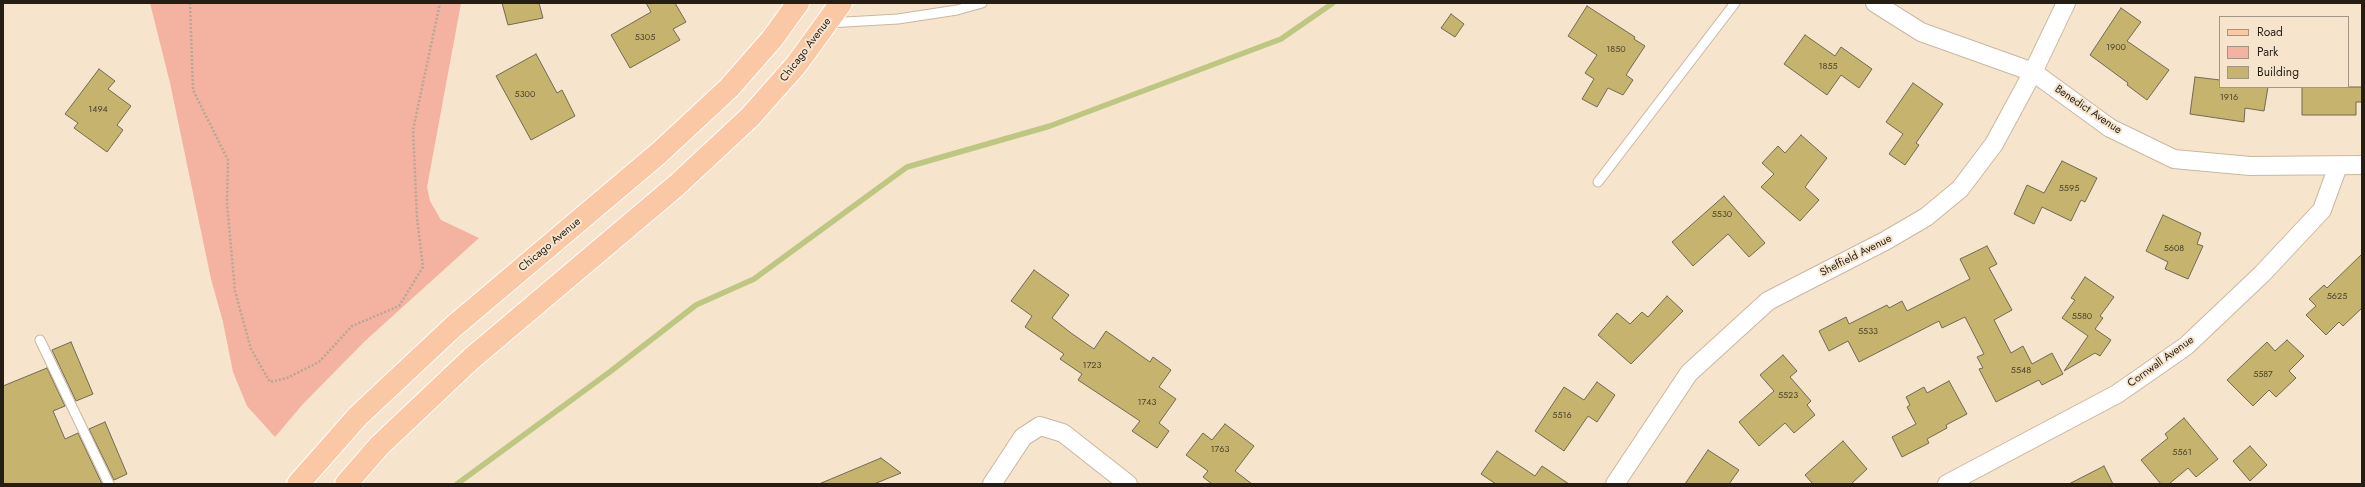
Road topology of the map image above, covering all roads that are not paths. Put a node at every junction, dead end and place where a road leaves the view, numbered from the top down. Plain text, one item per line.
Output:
1 (798, 3) edge
2 (841, 3) edge
3 (982, 3) edge
4 (1735, 3) edge
5 (1875, 3) edge
6 (2066, 3) edge
7 (827, 23) junction
8 (2033, 72) junction
9 (2362, 165) edge
10 (2338, 166) junction
11 (1598, 182) dead end
12 (40, 340) dead end
13 (109, 484) edge
14 (298, 484) edge
15 (346, 484) edge
16 (992, 484) edge
17 (1128, 484) edge
18 (1615, 484) edge
19 (1947, 484) edge

1 - 14 main road, Chicago Avenue
2 - 7 main road, Chicago Avenue
3 - 7 lane
4 - 11 lane
5 - 8 street, Benedict Avenue
6 - 8 street, Sheffield Avenue
7 - 15 main road, Chicago Avenue
8 - 10 street, Benedict Avenue
8 - 18 street, Sheffield Avenue
9 - 10 street, Benedict Avenue
10 - 19 street, Cornwall Avenue
12 - 13 lane
16 - 17 street

